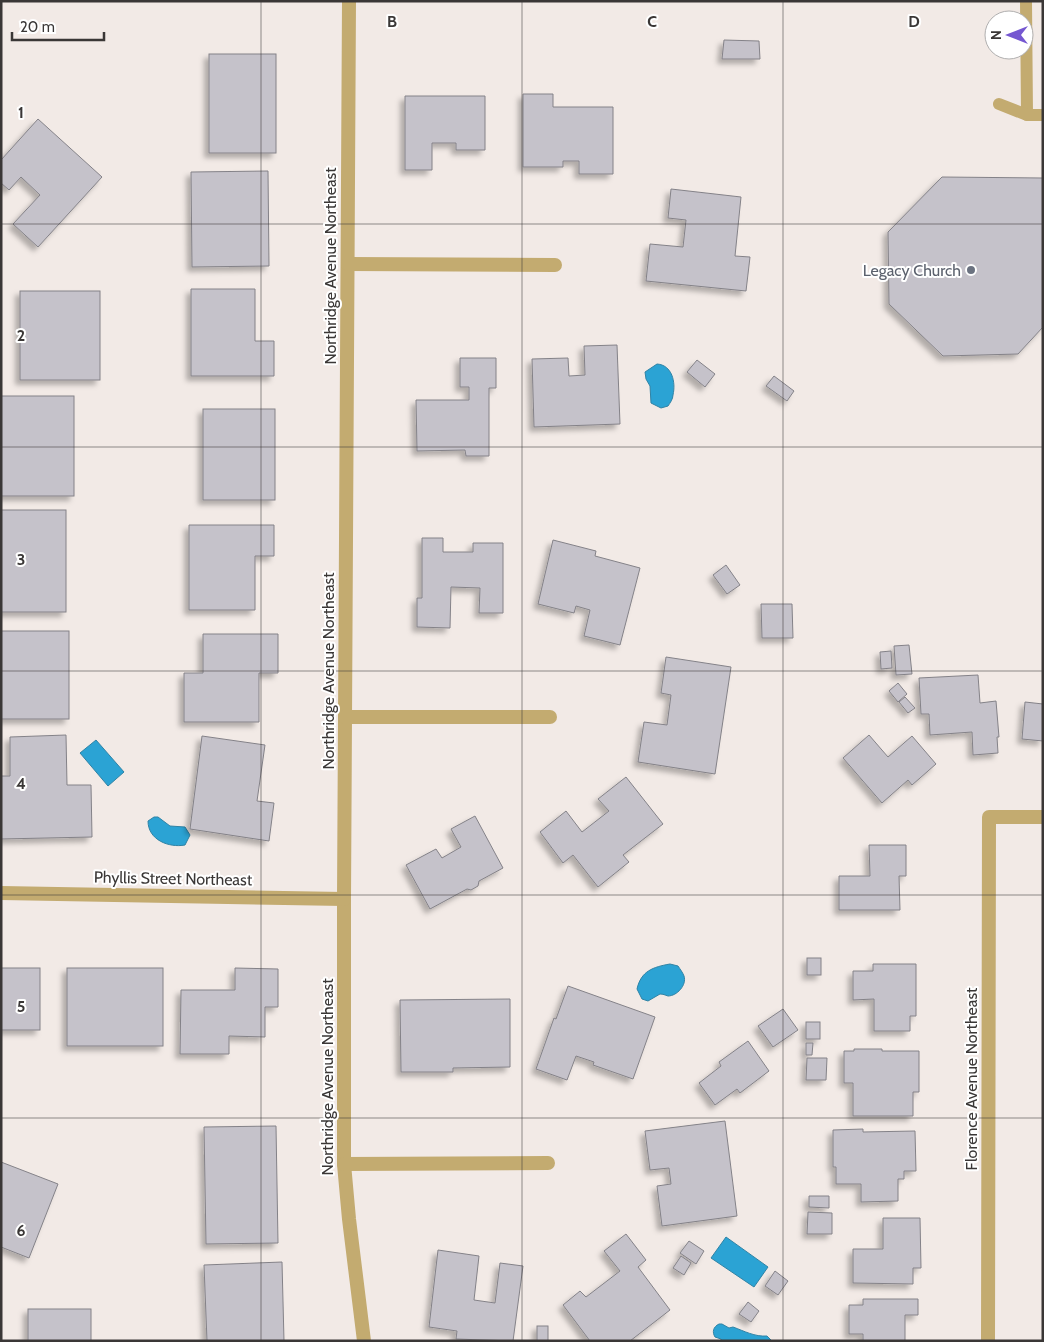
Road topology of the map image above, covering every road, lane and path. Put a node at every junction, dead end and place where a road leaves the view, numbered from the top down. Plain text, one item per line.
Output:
1 (349, 1) edge
2 (1026, 1) edge
3 (999, 104) dead end
4 (1027, 115) junction
5 (1043, 115) edge
6 (348, 264) junction
7 (555, 265) dead end
8 (345, 716) junction
9 (550, 717) dead end
10 (1043, 816) edge
11 (1, 893) edge
12 (344, 899) junction
13 (548, 1163) dead end
14 (344, 1164) junction
15 (364, 1341) edge
16 (988, 1341) edge

1 - 6 street, Northridge Avenue Northeast
2 - 4 lane
3 - 4 lane
4 - 5 lane
6 - 7 street
6 - 8 street, Northridge Avenue Northeast
8 - 9 street
8 - 12 street, Northridge Avenue Northeast
10 - 16 street, Florence Avenue Northeast
11 - 12 street, Phyllis Street Northeast
12 - 14 street, Northridge Avenue Northeast
13 - 14 street
14 - 15 street, Northridge Avenue Northeast

